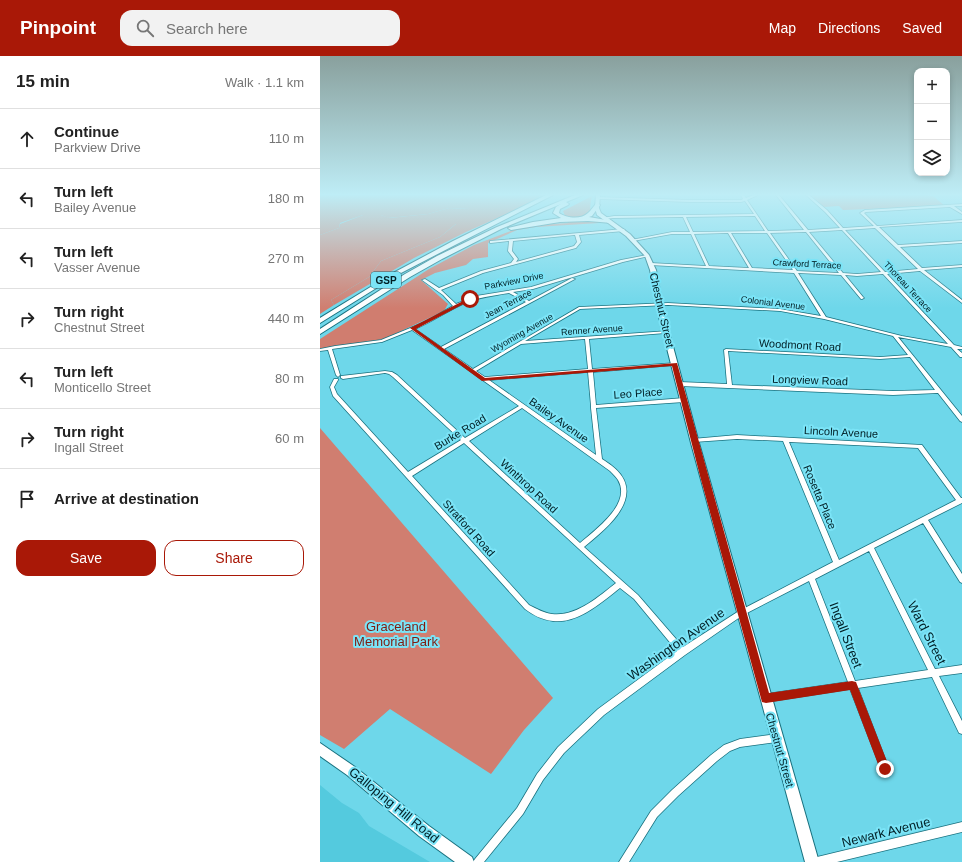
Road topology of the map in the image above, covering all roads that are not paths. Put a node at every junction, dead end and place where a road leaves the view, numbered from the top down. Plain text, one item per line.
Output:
1 (729, 232) edge
2 (768, 232) edge
3 (475, 233) edge
4 (476, 233) edge
5 (491, 233) edge
6 (497, 233) edge
7 (599, 233) edge
8 (626, 233) edge
9 (691, 233) junction
10 (706, 233) edge
11 (808, 233) edge
12 (845, 233) edge
13 (882, 233) edge
14 (578, 235) junction
15 (511, 240) junction
16 (633, 240) junction
17 (491, 242) dead end
18 (962, 242) edge
19 (454, 243) junction
20 (897, 246) junction
21 (444, 255) junction
22 (514, 255) junction
23 (540, 256) junction
24 (647, 256) junction
25 (512, 264) junction
26 (652, 264) junction
27 (708, 267) junction
28 (961, 267) edge
29 (750, 269) junction
30 (922, 270) junction
31 (795, 271) junction
32 (883, 272) junction
33 (583, 273) junction
34 (842, 274) junction
35 (424, 280) dead end
36 (438, 290) junction
37 (510, 292) junction
38 (862, 298) dead end
39 (528, 302) junction
40 (962, 302) edge
41 (660, 304) junction
42 (456, 306) junction
43 (579, 308) joint
44 (824, 318) junction
45 (320, 321) edge
46 (413, 328) junction
47 (320, 332) edge
48 (666, 332) junction
49 (895, 335) junction
50 (587, 338) junction
51 (520, 343) junction
52 (953, 346) junction
53 (330, 348) junction
54 (962, 348) edge
55 (441, 349) junction
56 (320, 350) edge
57 (911, 356) junction
58 (962, 356) edge
59 (675, 364) junction
60 (472, 371) junction
61 (590, 371) junction
62 (339, 377) junction
63 (484, 380) junction
64 (680, 384) junction
65 (730, 386) junction
66 (939, 391) junction
67 (684, 400) junction
68 (522, 406) junction
69 (593, 407) junction
70 (962, 420) edge
71 (785, 439) junction
72 (466, 440) junction
73 (694, 440) junction
74 (599, 460) junction
75 (408, 475) junction
76 (961, 501) edge
77 (924, 519) junction
78 (580, 547) junction
79 (870, 547) junction
80 (837, 563) junction
81 (811, 577) junction
82 (962, 580) edge
83 (621, 583) junction
84 (741, 613) junction
85 (682, 652) junction
86 (962, 669) edge
87 (934, 673) junction
88 (852, 685) junction
89 (766, 698) junction
90 (962, 730) edge
91 (777, 738) junction
92 (320, 749) edge
93 (885, 769) dead end
94 (962, 827) edge
95 (467, 862) edge
96 (478, 862) edge
97 (624, 862) edge
98 (812, 862) edge
99 (817, 862) edge

1 - 29 street
2 - 31 street
3 - 19 highway
4 - 19 highway, GSP
5 - 21 highway, GSP
6 - 21 highway
7 - 14 street
8 - 16 main road, Chestnut Street
9 - 10 street
9 - 16 street
9 - 27 street
11 - 34 street
12 - 32 street, Thoreau Terrace
13 - 20 street
14 - 15 street
14 - 23 street
15 - 17 street
15 - 22 street
16 - 24 main road, Chestnut Street
18 - 20 street
19 - 45 highway, GSP
20 - 30 street
21 - 47 highway, GSP
22 - 23 street
22 - 25 street
23 - 25 street
24 - 26 main road, Chestnut Street
24 - 33 street, Parkview Drive
25 - 36 street
26 - 27 street, Crawford Terrace
26 - 41 main road, Chestnut Street
27 - 29 street, Crawford Terrace
28 - 30 street, Crawford Terrace
29 - 31 street, Crawford Terrace
30 - 32 street, Crawford Terrace
30 - 40 street
31 - 34 street, Crawford Terrace
31 - 44 street
32 - 34 street, Crawford Terrace
32 - 52 street, Thoreau Terrace
33 - 37 street, Parkview Drive
33 - 39 street, Jean Terrace
34 - 38 street
35 - 36 street
36 - 42 street
37 - 39 street
37 - 42 street, Parkview Drive
39 - 55 street, Jean Terrace
41 - 43 street, Colonial Avenue
41 - 44 street, Colonial Avenue
41 - 48 main road, Chestnut Street
42 - 46 street, Parkview Drive
43 - 51 street, Wyoming Avenue
44 - 49 street, Colonial Avenue
46 - 53 street, Parkview Drive
46 - 55 street, Bailey Avenue
48 - 50 street, Renner Avenue
48 - 59 main road, Chestnut Street
49 - 52 street, Colonial Avenue
49 - 57 street
50 - 51 street, Renner Avenue
50 - 61 street
51 - 60 street, Wyoming Avenue
52 - 54 street, Colonial Avenue
52 - 58 street, Thoreau Terrace
53 - 56 street, Parkview Drive
53 - 62 street, Stratford Road
55 - 60 street, Bailey Avenue
57 - 65 street, Woodmont Road
57 - 66 street
59 - 61 street
59 - 64 main road, Chestnut Street
60 - 63 street, Bailey Avenue
61 - 63 street
61 - 69 street
62 - 72 street, Winthrop Road
62 - 75 street, Stratford Road
63 - 68 street, Bailey Avenue
64 - 65 street, Longview Road
64 - 67 main road, Chestnut Street
65 - 66 street, Longview Road
66 - 70 street
67 - 69 street, Leo Place
67 - 73 main road, Chestnut Street
68 - 72 street, Burke Road
68 - 74 street, Bailey Avenue
69 - 74 street
71 - 73 street, Lincoln Avenue
71 - 76 street, Lincoln Avenue
71 - 80 street, Rosetta Place
72 - 75 street, Burke Road
72 - 78 street, Winthrop Road
73 - 84 main road, Chestnut Street
74 - 78 street, Bailey Avenue
75 - 83 street, Stratford Road
76 - 77 street, Washington Avenue
77 - 79 street, Washington Avenue
77 - 82 street
78 - 83 street, Winthrop Road
79 - 80 street, Washington Avenue
79 - 87 street, Ward Street
80 - 81 street, Washington Avenue
81 - 84 street, Washington Avenue
81 - 88 street, Ingall Street
83 - 85 street, Winthrop Road
84 - 85 street, Washington Avenue
84 - 89 main road, Chestnut Street
85 - 96 street, Washington Avenue
86 - 87 street
87 - 88 street
87 - 90 street, Ward Street
88 - 89 street
88 - 93 street, Ingall Street
89 - 91 main road, Chestnut Street
91 - 97 street
91 - 98 main road, Chestnut Street
92 - 95 main road, Galloping Hill Road
94 - 99 street, Newark Avenue

